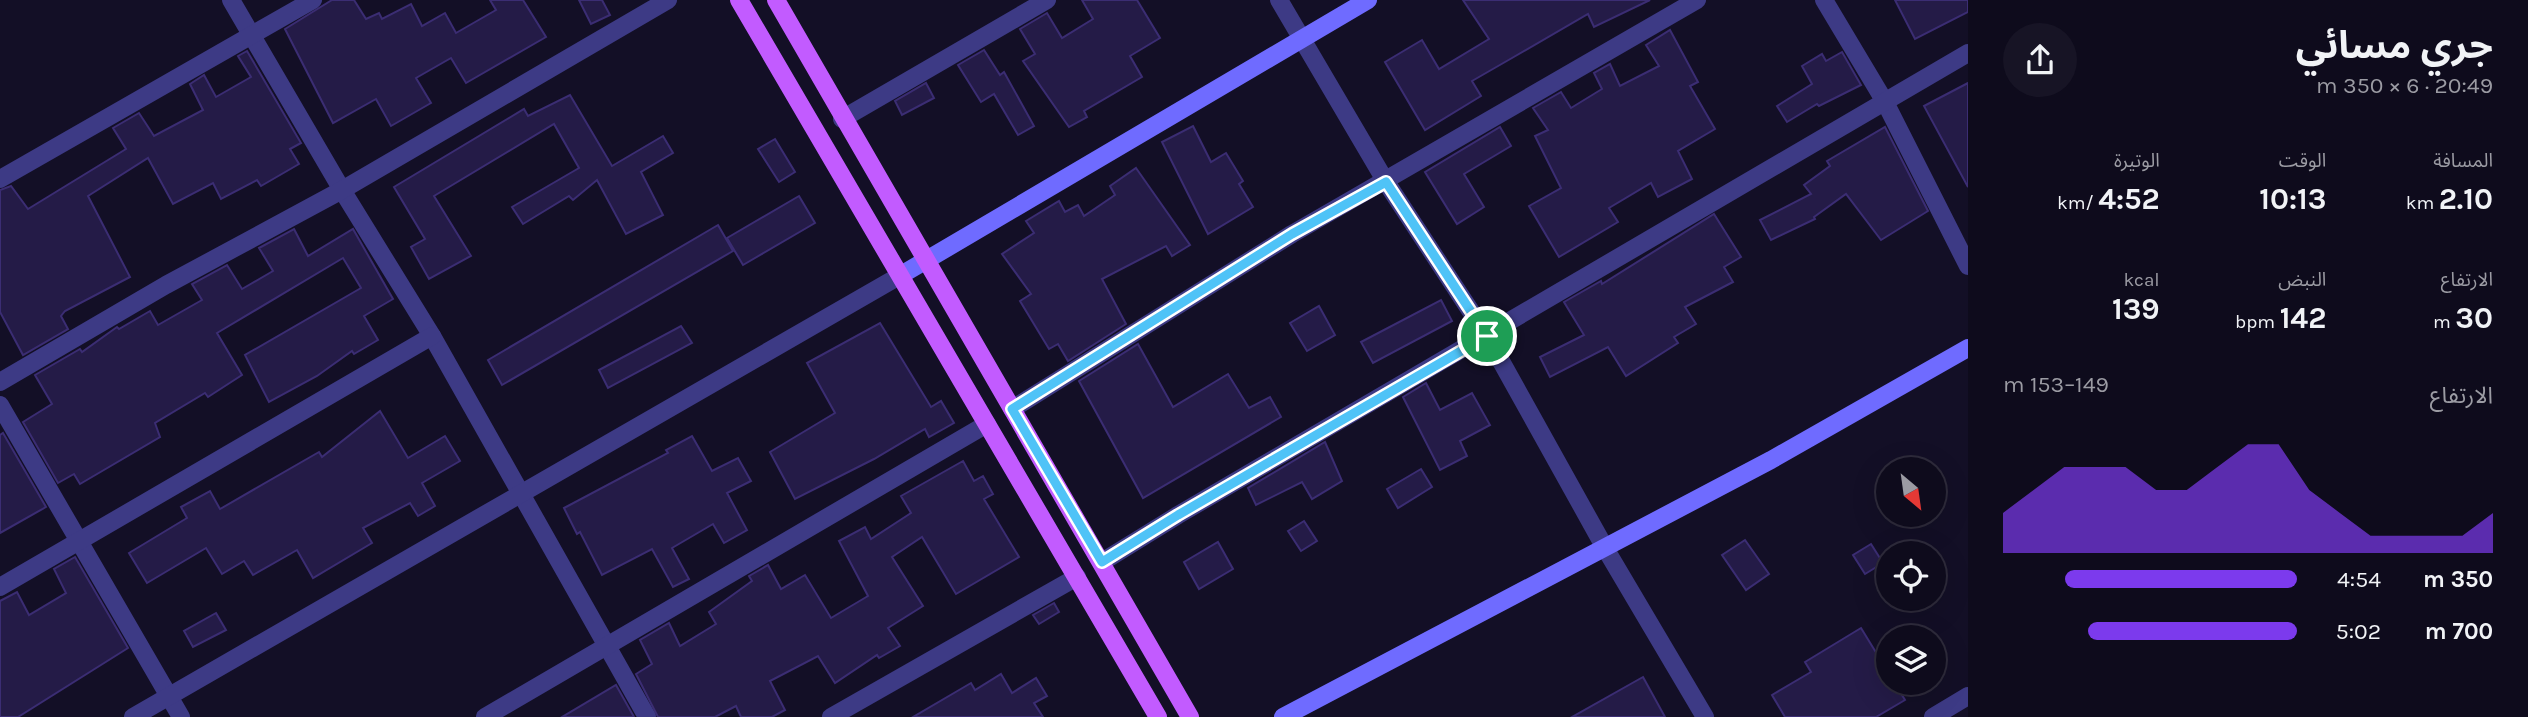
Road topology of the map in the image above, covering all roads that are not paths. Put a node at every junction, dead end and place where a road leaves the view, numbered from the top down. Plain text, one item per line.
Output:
1 (231, 0) edge
2 (313, 0) edge
3 (668, 0) edge
4 (739, 0) edge
5 (776, 0) edge
6 (1047, 0) edge
7 (1279, 0) edge
8 (1368, 0) edge
9 (1697, 0) edge
10 (1824, 0) edge
11 (252, 36) junction
12 (1301, 39) junction
13 (1968, 53) edge
14 (1885, 102) junction
15 (842, 120) junction
16 (0, 179) edge
17 (1386, 182) junction
18 (342, 190) junction
19 (925, 260) junction
20 (1968, 266) edge
21 (901, 275) junction
22 (432, 336) junction
23 (1487, 336) junction
24 (1968, 348) edge
25 (0, 382) edge
26 (0, 405) edge
27 (1012, 409) junction
28 (987, 424) junction
29 (520, 492) junction
30 (78, 541) junction
31 (1605, 548) junction
32 (1102, 562) junction
33 (1077, 577) junction
34 (0, 587) edge
35 (607, 646) junction
36 (169, 696) junction
37 (1968, 696) edge
38 (133, 717) edge
39 (181, 717) edge
40 (485, 717) edge
41 (647, 717) edge
42 (831, 717) edge
43 (1158, 717) edge
44 (1190, 717) edge
45 (1283, 717) edge
46 (1705, 717) edge
47 (1933, 717) edge

1 - 11 street
2 - 11 street
3 - 18 street
4 - 21 main road
5 - 15 main road
6 - 15 street
7 - 12 street
8 - 12 street
9 - 17 street
10 - 14 street
11 - 16 street
11 - 18 street
12 - 17 street
12 - 19 street
13 - 14 street
14 - 20 street
14 - 23 street
15 - 19 main road
17 - 23 street
17 - 27 street
18 - 22 street
18 - 25 street
19 - 21 street
19 - 27 main road
21 - 28 main road
21 - 29 street
22 - 29 street
22 - 30 street
23 - 31 street
23 - 32 street
24 - 31 street
26 - 30 street
27 - 32 main road
28 - 33 main road
28 - 35 street
29 - 35 street
29 - 36 street
30 - 34 street
30 - 36 street
31 - 45 street
31 - 46 street
32 - 44 main road
33 - 42 street
33 - 43 main road
35 - 40 street
35 - 41 street
36 - 38 street
36 - 39 street
37 - 47 street

